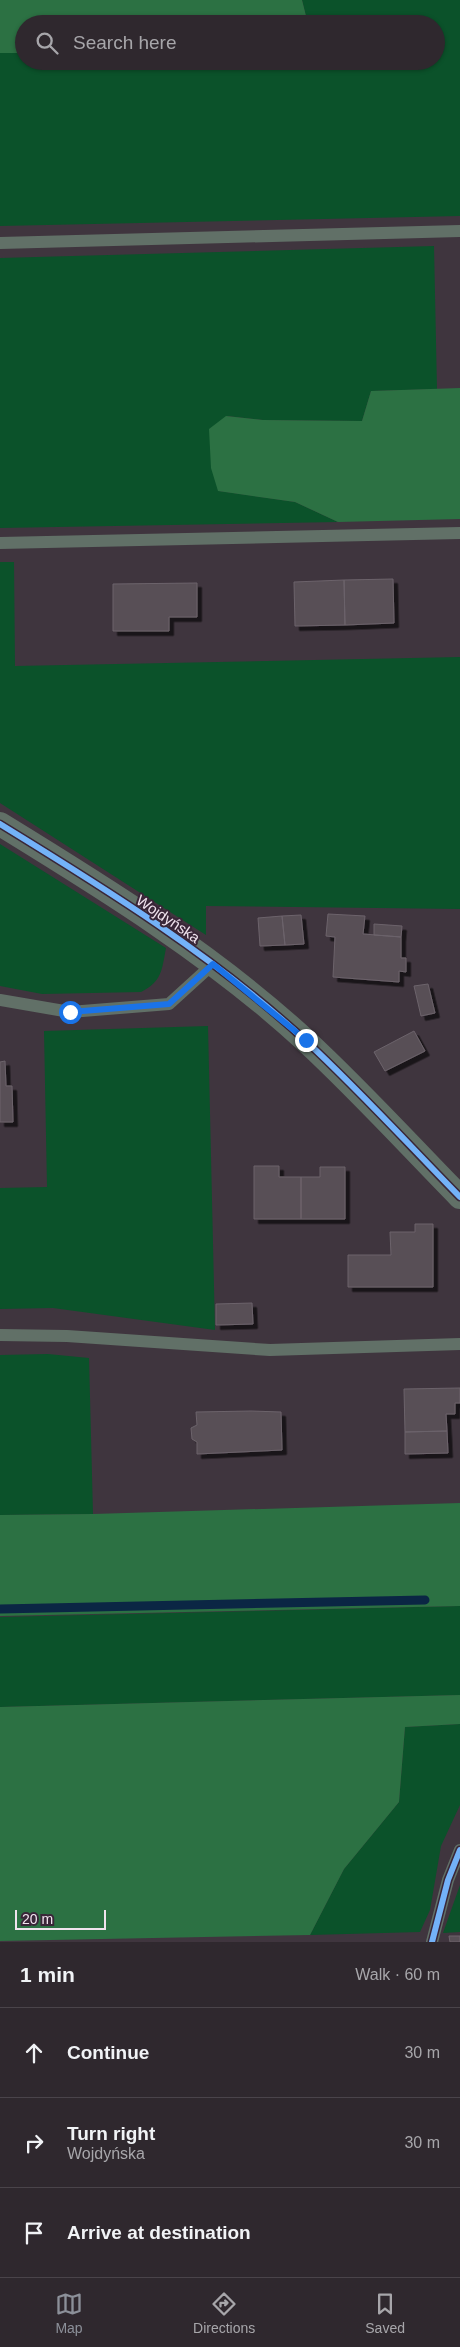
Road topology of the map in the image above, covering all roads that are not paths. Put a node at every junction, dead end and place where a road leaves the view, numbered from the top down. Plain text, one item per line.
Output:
1 (460, 231) edge
2 (0, 244) edge
3 (460, 533) edge
4 (0, 542) edge
5 (0, 824) edge
6 (213, 964) junction
7 (0, 1000) edge
8 (455, 1187) edge
9 (0, 1335) edge
10 (460, 1344) edge
11 (460, 1850) edge
12 (432, 1942) edge

1 - 2 lane
3 - 4 lane
5 - 6 street, Wojdyńska
6 - 7 lane
6 - 8 street, Wojdyńska
9 - 10 lane
11 - 12 lane

